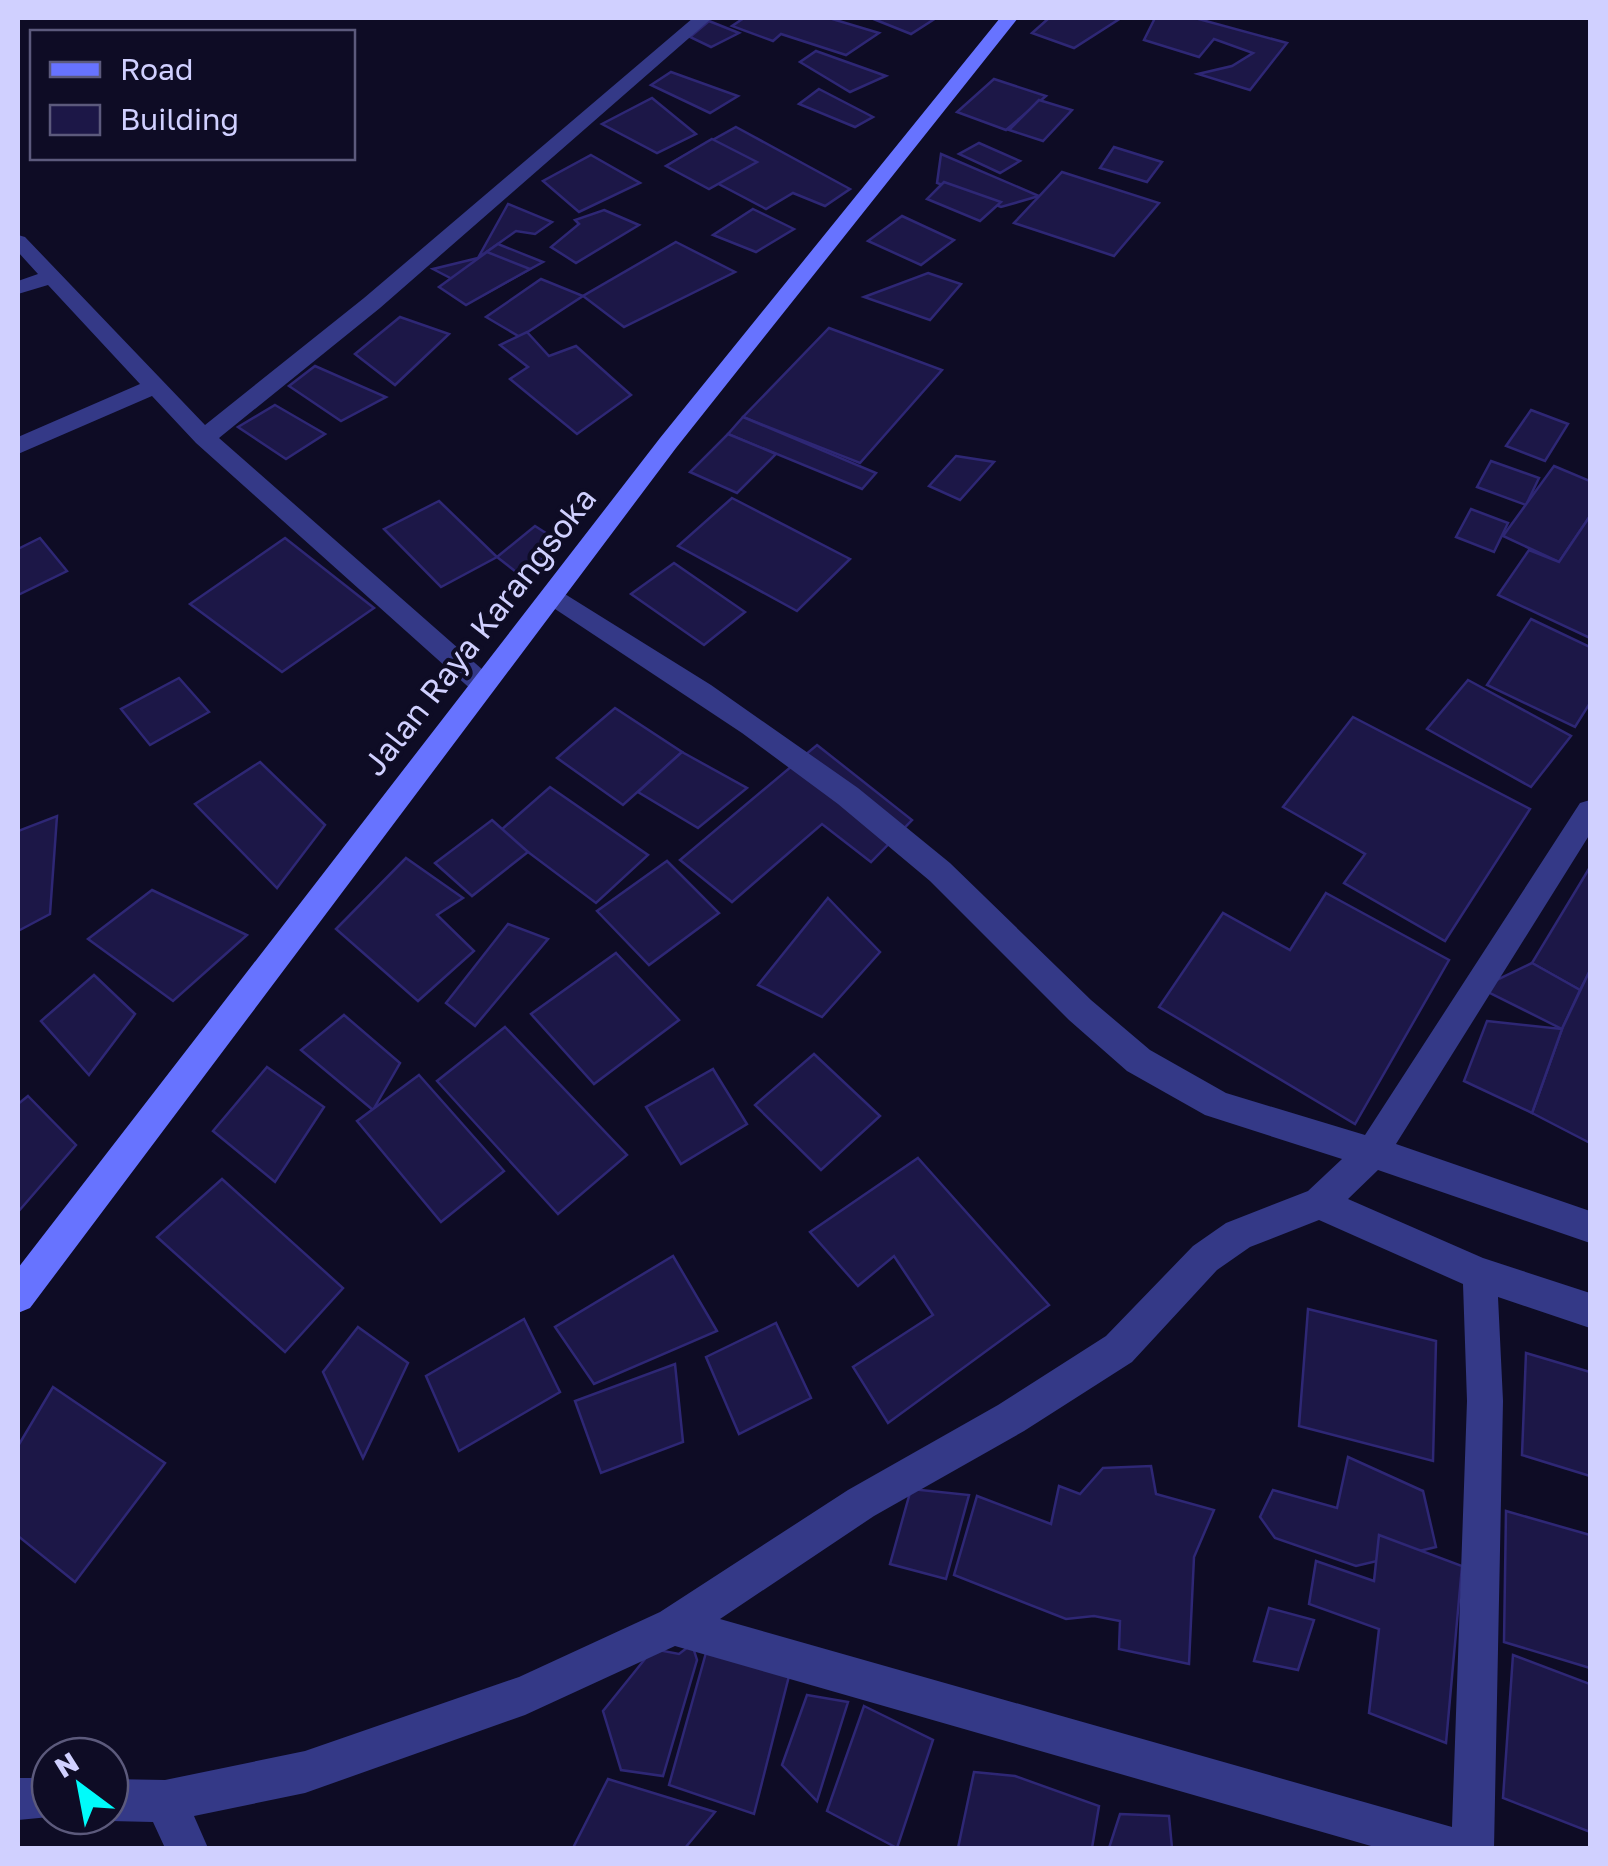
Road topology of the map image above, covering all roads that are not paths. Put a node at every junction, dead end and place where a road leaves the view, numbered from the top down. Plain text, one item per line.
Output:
1 (702, 18) edge
2 (1009, 18) edge
3 (18, 241) edge
4 (52, 276) junction
5 (18, 288) edge
6 (156, 386) junction
7 (204, 438) junction
8 (18, 446) edge
9 (552, 595) junction
10 (483, 686) junction
11 (1590, 811) edge
12 (1373, 1152) junction
13 (1320, 1203) junction
14 (1590, 1226) edge
15 (1480, 1274) junction
16 (18, 1296) edge
17 (1590, 1310) edge
18 (674, 1626) junction
19 (130, 1800) edge
20 (164, 1801) junction
21 (188, 1848) edge
22 (1451, 1848) edge
23 (1472, 1848) edge

1 - 7 street
2 - 9 main road, Jalan Raya Karangsoka
3 - 4 street
4 - 5 street
4 - 6 street
6 - 7 street
6 - 8 street
7 - 10 street
9 - 10 main road, Jalan Raya Karangsoka
9 - 12 street
10 - 16 main road, Jalan Raya Karangsoka
11 - 12 street
12 - 13 street
12 - 14 street
13 - 15 street
13 - 18 street
15 - 17 street
15 - 23 street
18 - 20 street
18 - 22 street
19 - 20 street
20 - 21 street

